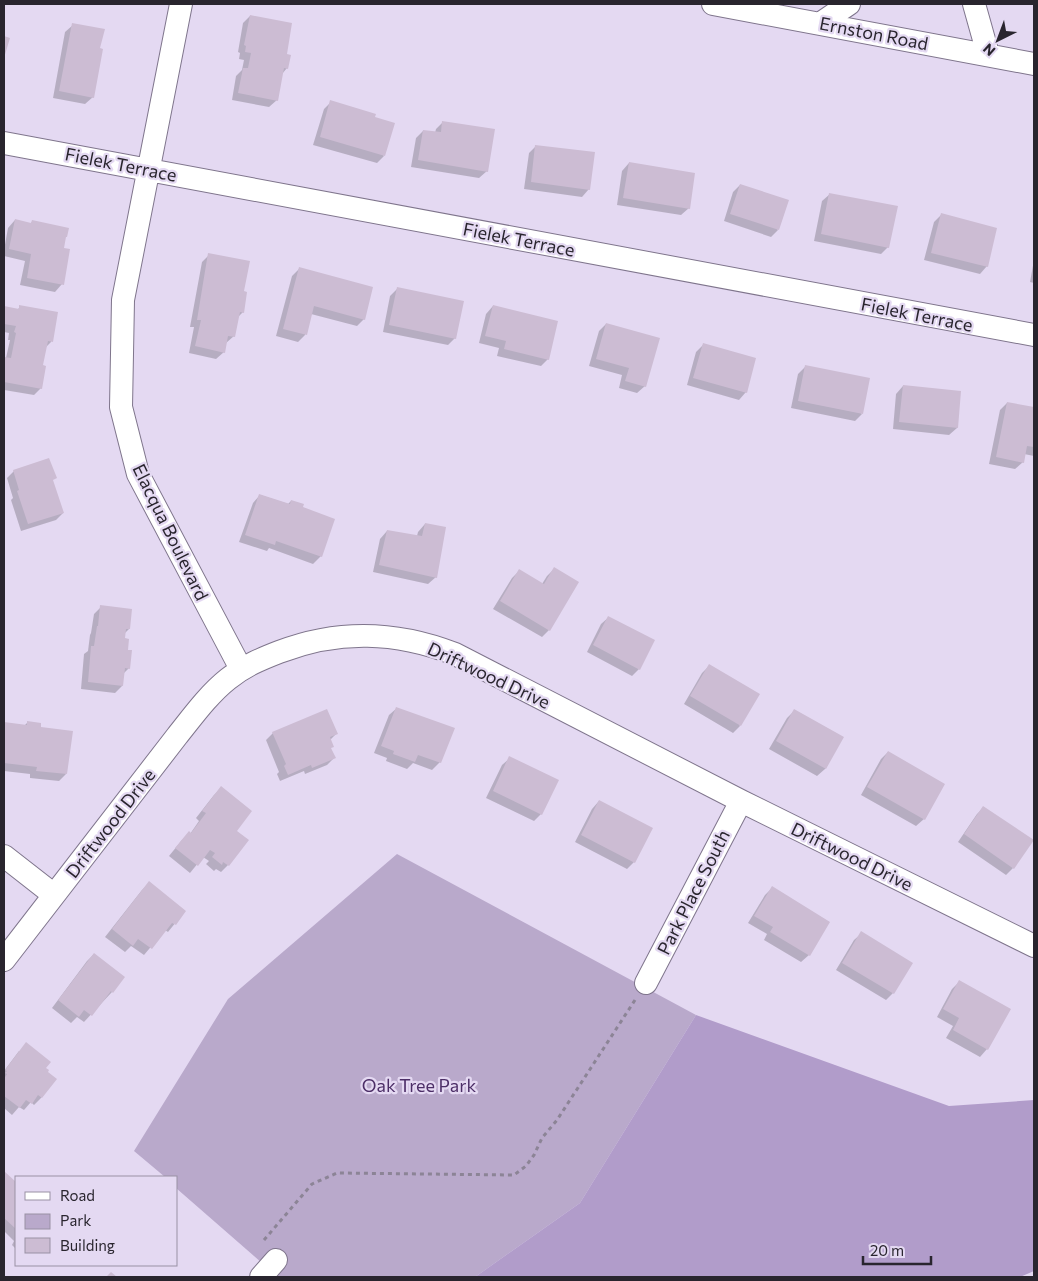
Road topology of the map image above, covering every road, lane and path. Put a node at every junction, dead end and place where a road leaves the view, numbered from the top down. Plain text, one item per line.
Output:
1 (181, 4) edge
2 (713, 4) edge
3 (849, 4) edge
4 (974, 4) edge
5 (821, 23) junction
6 (988, 54) junction
7 (1034, 64) edge
8 (4, 143) edge
9 (149, 170) junction
10 (1034, 336) edge
11 (241, 669) junction
12 (741, 801) junction
13 (4, 856) edge
14 (54, 895) junction
15 (1034, 946) edge
16 (4, 960) edge
17 (646, 983) joint
18 (276, 1260) joint
19 (261, 1277) edge

1 - 9 street, Elacqua Boulevard
2 - 5 street, Ernston Road
3 - 5 street
4 - 6 street
5 - 6 street, Ernston Road
6 - 7 street, Ernston Road
8 - 9 street, Fielek Terrace
9 - 10 street, Fielek Terrace
9 - 11 street, Elacqua Boulevard
11 - 12 street, Driftwood Drive
11 - 14 street, Driftwood Drive
12 - 15 street, Driftwood Drive
12 - 17 street, Park Place South
13 - 14 street
14 - 16 street, Driftwood Drive
17 - 18 path
18 - 19 street

